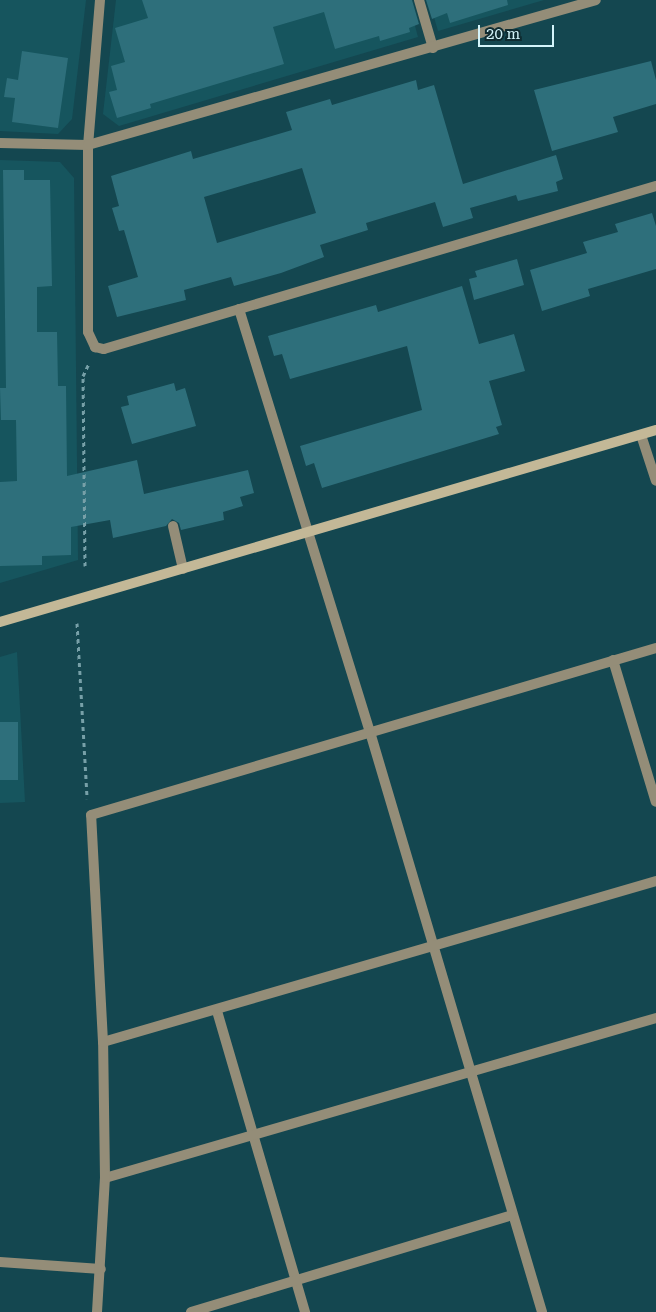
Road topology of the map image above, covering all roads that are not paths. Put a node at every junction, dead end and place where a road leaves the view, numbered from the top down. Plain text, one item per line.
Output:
1 (100, 0) edge
2 (420, 0) edge
3 (596, 0) edge
4 (433, 48) junction
5 (0, 142) edge
6 (88, 145) junction
7 (656, 186) edge
8 (239, 309) junction
9 (656, 430) edge
10 (642, 435) junction
11 (656, 481) edge
12 (173, 526) dead end
13 (308, 534) junction
14 (183, 568) junction
15 (0, 622) edge
16 (656, 648) edge
17 (614, 660) junction
18 (370, 732) junction
19 (656, 802) edge
20 (656, 881) edge
21 (432, 945) junction
22 (216, 1011) junction
23 (656, 1018) edge
24 (103, 1042) junction
25 (472, 1071) junction
26 (255, 1134) junction
27 (105, 1178) junction
28 (512, 1216) junction
29 (0, 1262) edge
30 (101, 1269) junction
31 (296, 1280) junction
32 (97, 1312) edge
33 (191, 1312) edge
34 (306, 1312) edge
35 (542, 1312) edge

1 - 6 street
2 - 4 street
3 - 4 street
4 - 6 street
5 - 6 street
6 - 8 street
7 - 8 street
8 - 13 street
9 - 10 street
10 - 11 street
10 - 13 street
12 - 14 street
13 - 14 street
13 - 18 street
14 - 15 street
16 - 17 street
17 - 18 street
17 - 19 street
18 - 21 street
18 - 24 street
20 - 21 street
21 - 22 street
21 - 25 street
22 - 24 street
22 - 26 street
23 - 25 street
24 - 27 street
25 - 26 street
25 - 28 street
26 - 27 street
26 - 31 street
27 - 30 street
28 - 31 street
28 - 35 street
29 - 30 street
30 - 32 street
31 - 33 street
31 - 34 street

